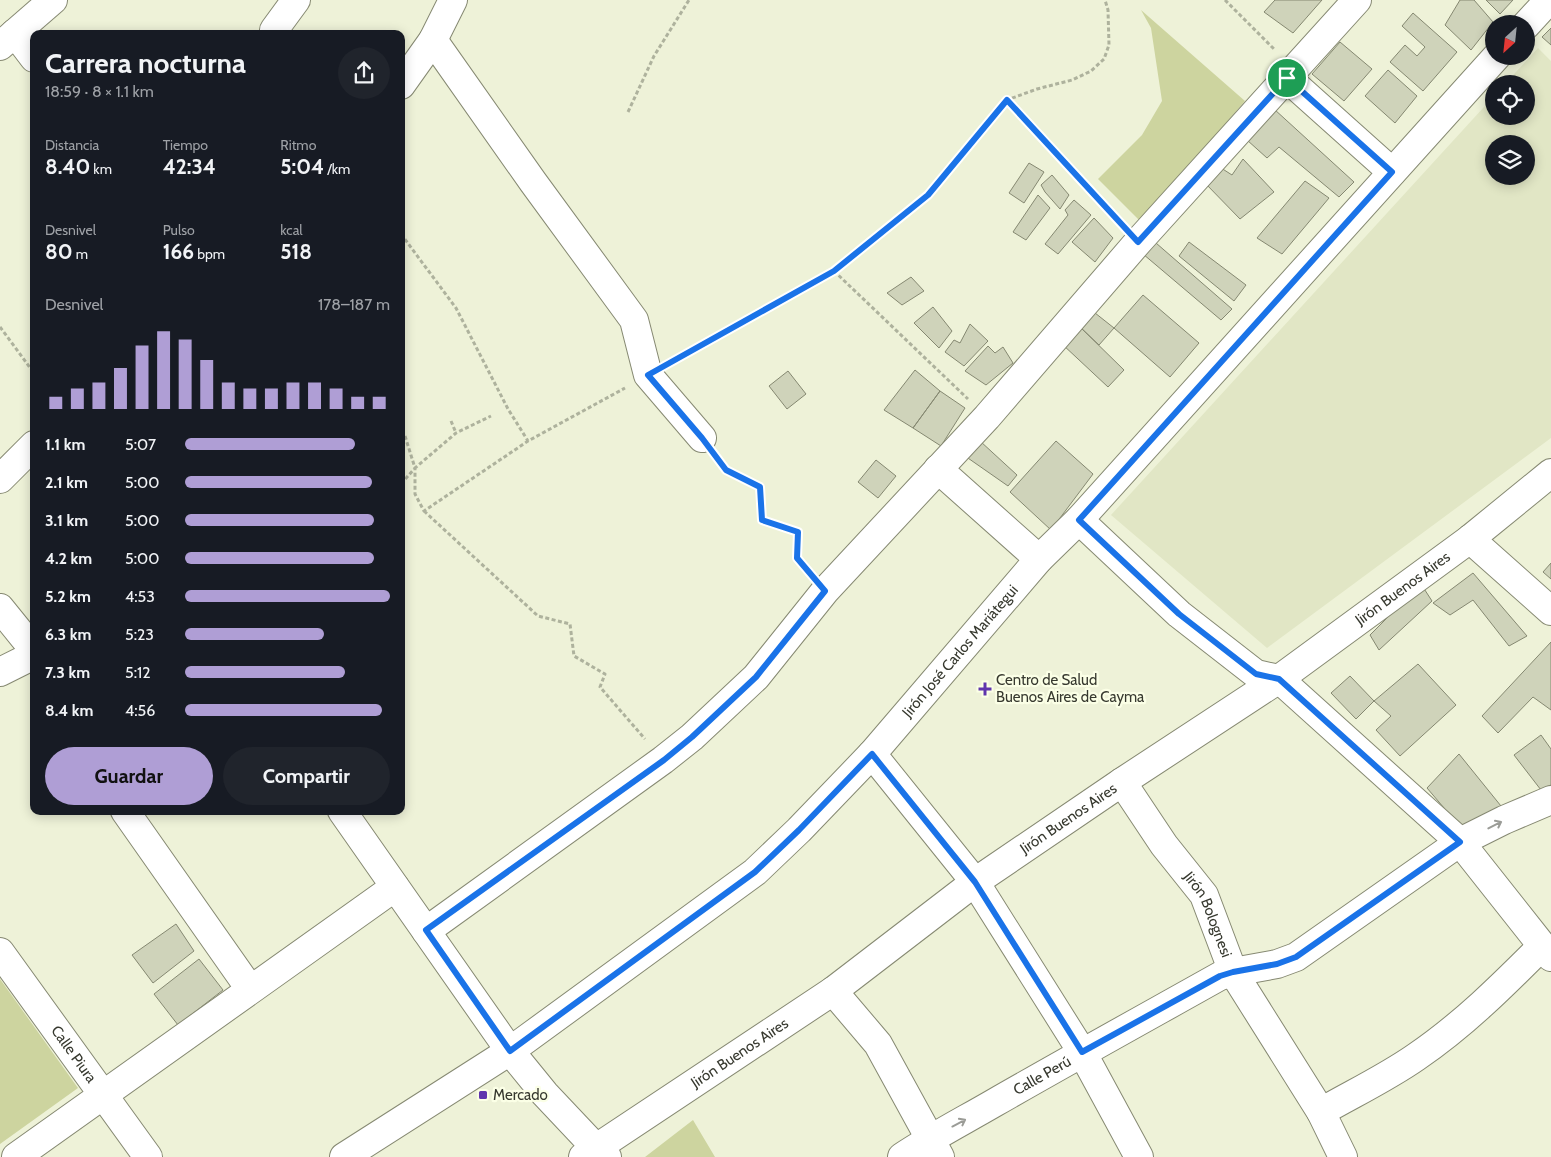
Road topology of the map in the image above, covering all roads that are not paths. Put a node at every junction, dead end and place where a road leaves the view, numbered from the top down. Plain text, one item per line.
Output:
1 (53, 0) edge
2 (296, 0) edge
3 (453, 0) edge
4 (1357, 0) edge
5 (1549, 0) edge
6 (1535, 15) edge
7 (274, 30) dead end
8 (7, 40) edge
9 (433, 40) junction
10 (30, 55) edge
11 (1489, 65) edge
12 (1287, 78) junction
13 (405, 79) edge
14 (1392, 172) junction
15 (702, 438) road end
16 (30, 449) edge
17 (938, 470) junction
18 (1551, 473) edge
19 (0, 480) edge
20 (1079, 520) junction
21 (1470, 539) junction
22 (1039, 559) junction
23 (0, 608) edge
24 (1551, 611) edge
25 (24, 664) edge
26 (1279, 679) junction
27 (872, 754) junction
28 (1122, 782) junction
29 (1551, 800) edge
30 (128, 815) edge
31 (345, 815) edge
32 (1460, 842) junction
33 (975, 882) junction
34 (395, 887) junction
35 (426, 930) junction
36 (0, 952) edge
37 (1546, 952) edge
38 (1233, 972) junction
39 (250, 989) junction
40 (833, 991) junction
41 (510, 1051) junction
42 (1082, 1052) junction
43 (103, 1095) junction
44 (1321, 1112) junction
45 (935, 1148) edge
46 (596, 1154) edge
47 (16, 1157) edge
48 (148, 1157) edge
49 (344, 1157) edge
50 (902, 1157) edge
51 (1139, 1157) edge
52 (1343, 1157) edge

1 - 8 street
2 - 7 street
3 - 9 street
4 - 12 street
5 - 6 street
8 - 10 street
9 - 13 street
9 - 15 street
11 - 14 street, Jirón José Carlos Mariátegui
12 - 14 street
12 - 17 street
14 - 20 street, Jirón José Carlos Mariátegui
16 - 19 street
17 - 22 street
17 - 35 street
18 - 21 street, Jirón Buenos Aires
20 - 22 street, Jirón José Carlos Mariátegui
20 - 26 street
21 - 24 street
21 - 26 street, Jirón Buenos Aires
22 - 27 street, Jirón José Carlos Mariátegui
23 - 25 street
26 - 28 street, Jirón Buenos Aires
26 - 32 street
27 - 33 street
27 - 41 street, Jirón José Carlos Mariátegui
28 - 33 street, Jirón Buenos Aires
28 - 38 street, Jirón Bolognesi
32 -> 29 street, Calle Perú
30 - 39 street
31 - 34 street
32 - 37 street
32 - 38 street, Calle Perú
33 - 40 street, Jirón Buenos Aires
33 - 42 street
34 - 35 street
34 - 39 street
35 - 41 street
36 - 43 street, Calle Piura
37 - 44 street
38 - 42 street, Calle Perú
38 - 44 street, Jirón Bolognesi
39 - 43 street
40 - 45 street
40 - 46 street, Jirón Buenos Aires
41 - 46 street
41 - 49 street, Jirón José Carlos Mariátegui
45 -> 42 street, Calle Perú
42 - 51 street
43 - 47 street
43 - 48 street, Calle Piura
44 - 52 street, Jirón Bolognesi
45 - 50 street, Calle Perú

